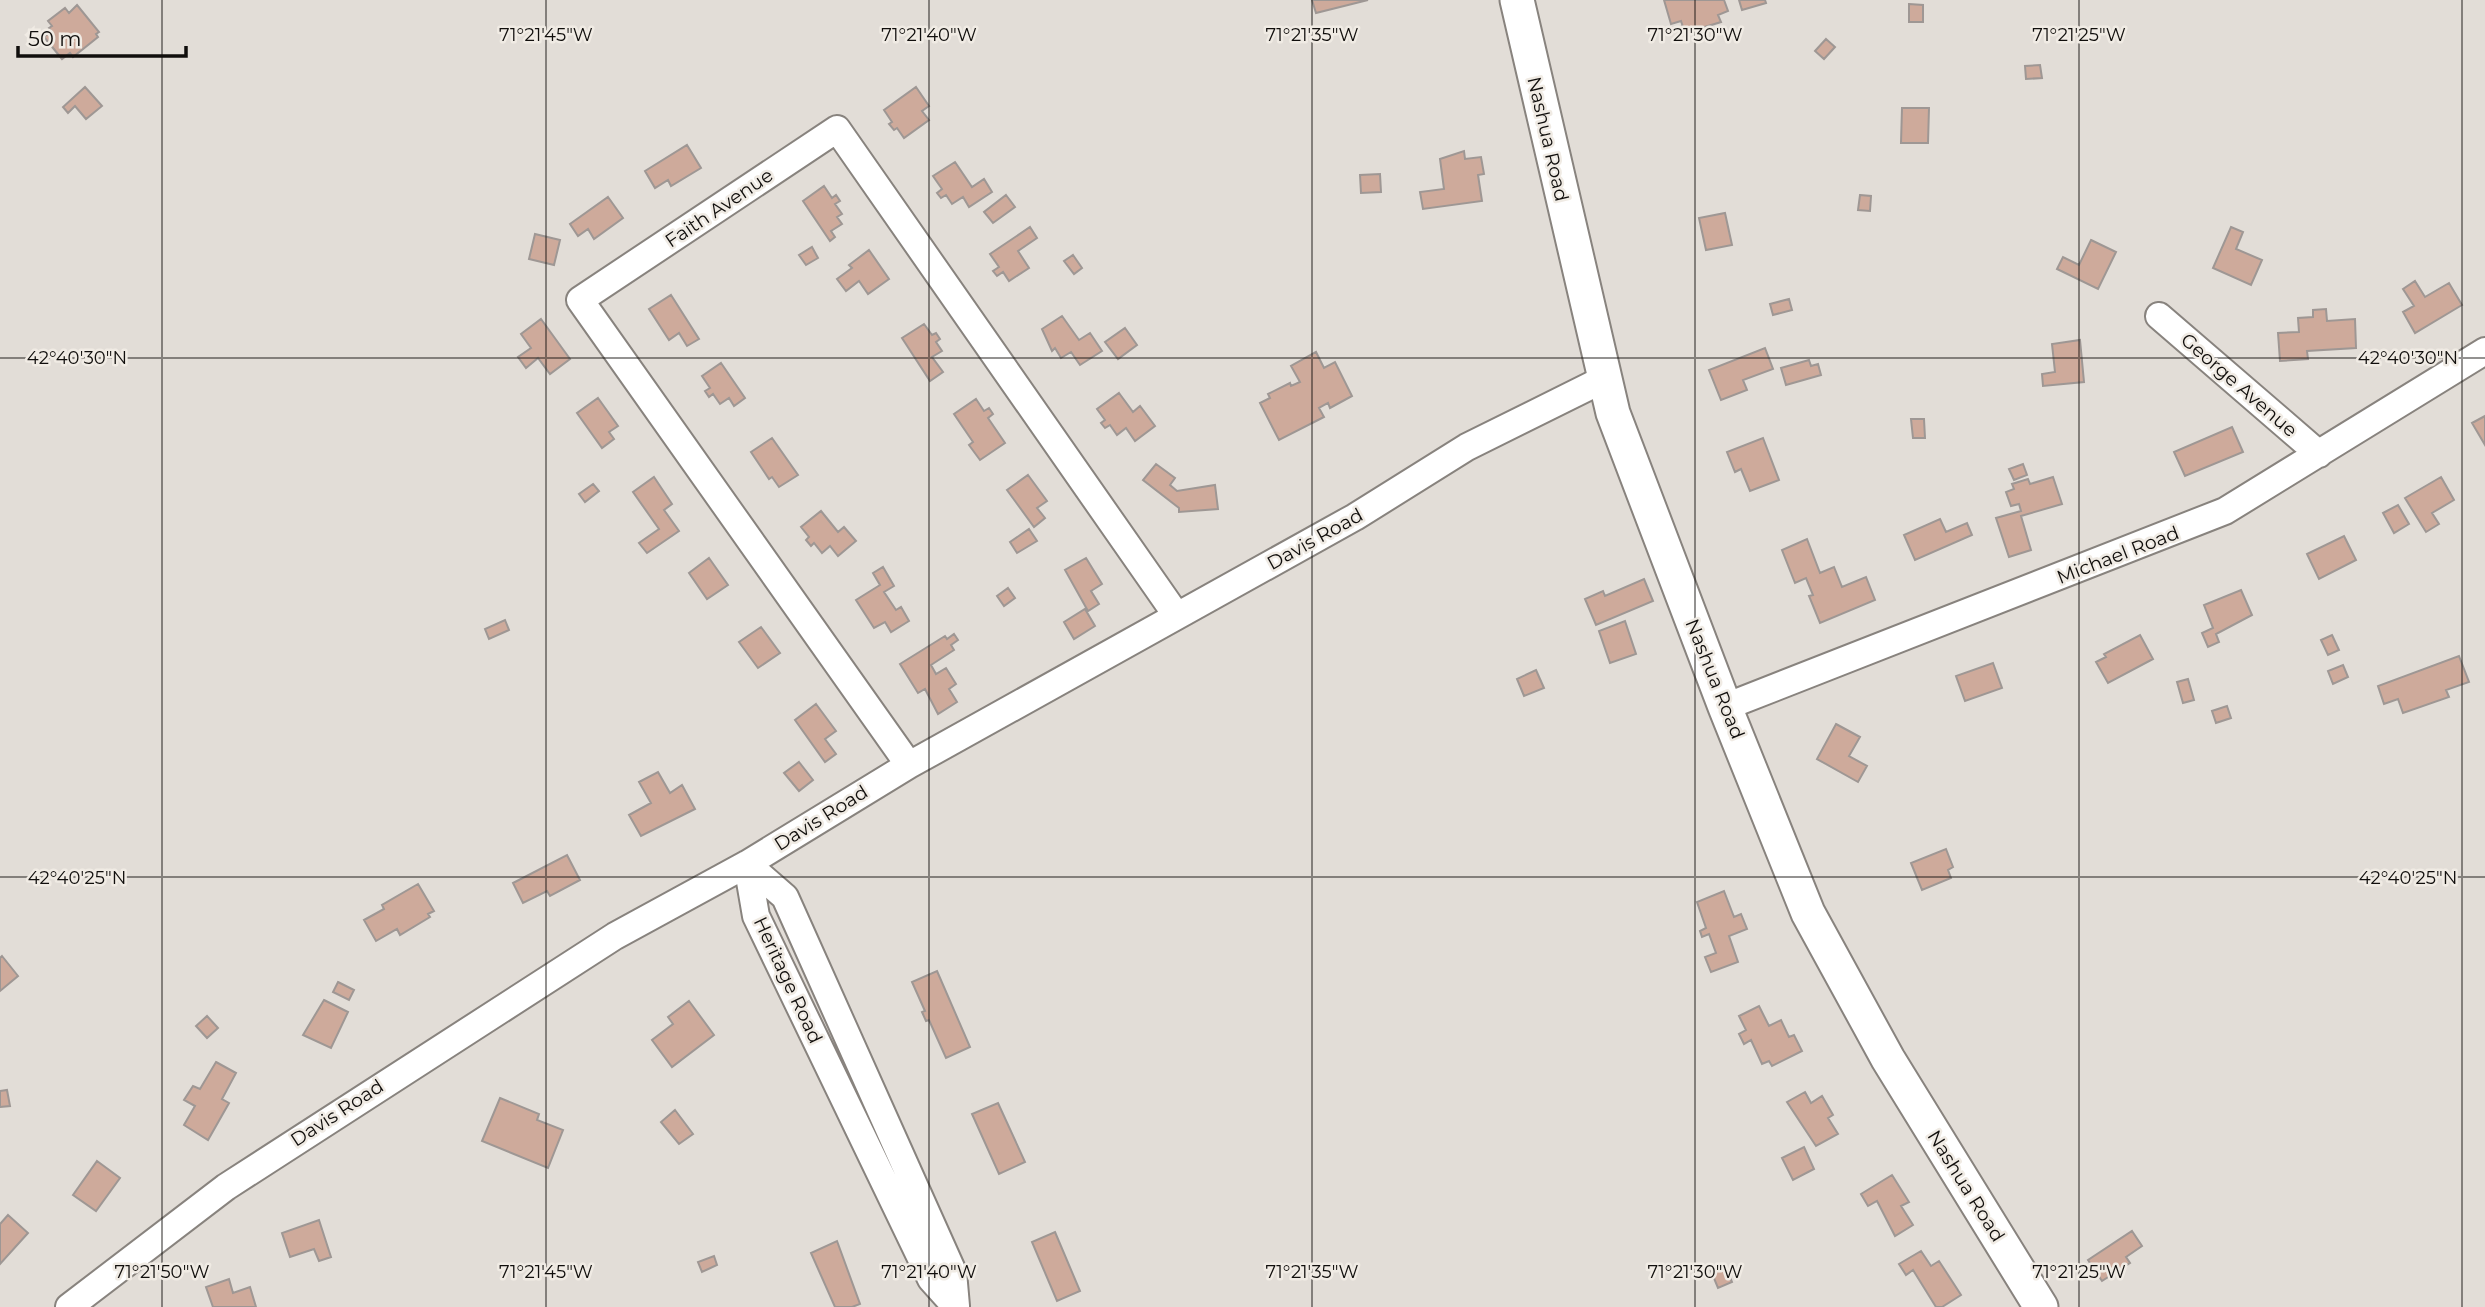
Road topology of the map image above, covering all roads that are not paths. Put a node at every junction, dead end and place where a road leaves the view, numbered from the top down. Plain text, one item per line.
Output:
1 (1517, 0) edge
2 (2159, 316) dead end
3 (2485, 351) edge
4 (1604, 379) junction
5 (2319, 454) junction
6 (1177, 616) junction
7 (1725, 707) junction
8 (909, 765) junction
9 (747, 864) junction
10 (69, 1307) edge
11 (956, 1307) edge
12 (2041, 1307) edge

1 - 4 main road, Nashua Road
2 - 5 street, George Avenue
3 - 5 street, Michael Road
4 - 6 street, Davis Road
4 - 7 main road, Nashua Road
5 - 7 street, Michael Road
6 - 8 street, Davis Road
6 - 8 street, Faith Avenue
7 - 12 main road, Nashua Road
8 - 9 street, Davis Road
9 - 10 street, Davis Road
9 - 11 street, Heritage Road

